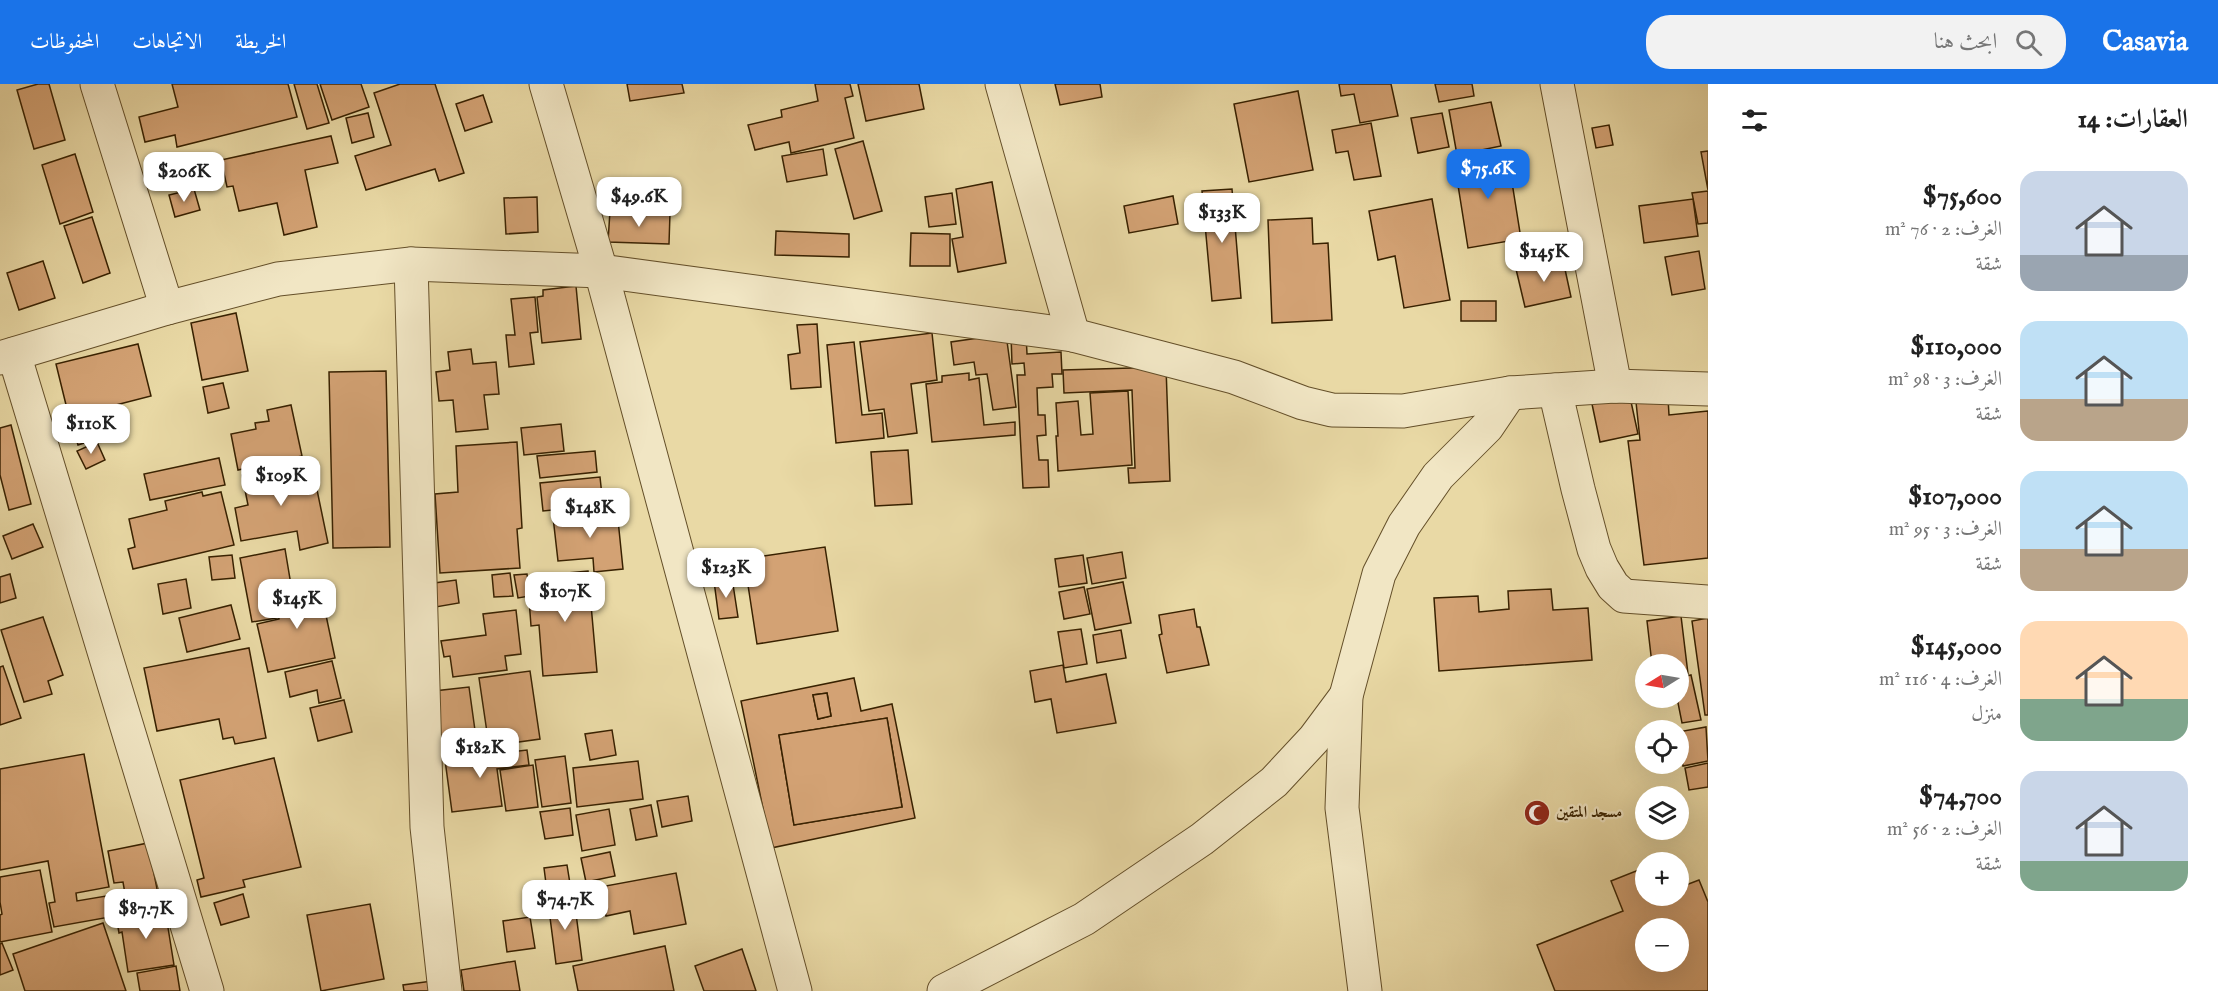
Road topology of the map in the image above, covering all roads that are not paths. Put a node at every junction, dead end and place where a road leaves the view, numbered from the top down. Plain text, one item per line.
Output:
1 (97, 84) edge
2 (546, 84) edge
3 (1002, 84) edge
4 (1557, 84) edge
5 (411, 264) junction
6 (601, 272) junction
7 (167, 308) junction
8 (1073, 335) junction
9 (7, 356) edge
10 (1615, 386) junction
11 (1708, 389) edge
12 (1555, 390) junction
13 (1510, 393) junction
14 (1708, 602) edge
15 (1346, 696) junction
16 (207, 991) edge
17 (445, 991) edge
18 (795, 991) edge
19 (944, 991) edge
20 (1365, 991) edge

1 - 7 street
2 - 6 street
3 - 8 street
4 - 10 street
5 - 6 street
5 - 7 street
5 - 17 street
6 - 8 street
6 - 18 street
7 - 9 street
8 - 13 street
9 - 16 street
10 - 11 street
10 - 12 street
12 - 13 street
12 - 14 street
13 - 15 street
15 - 19 street
15 - 20 street

